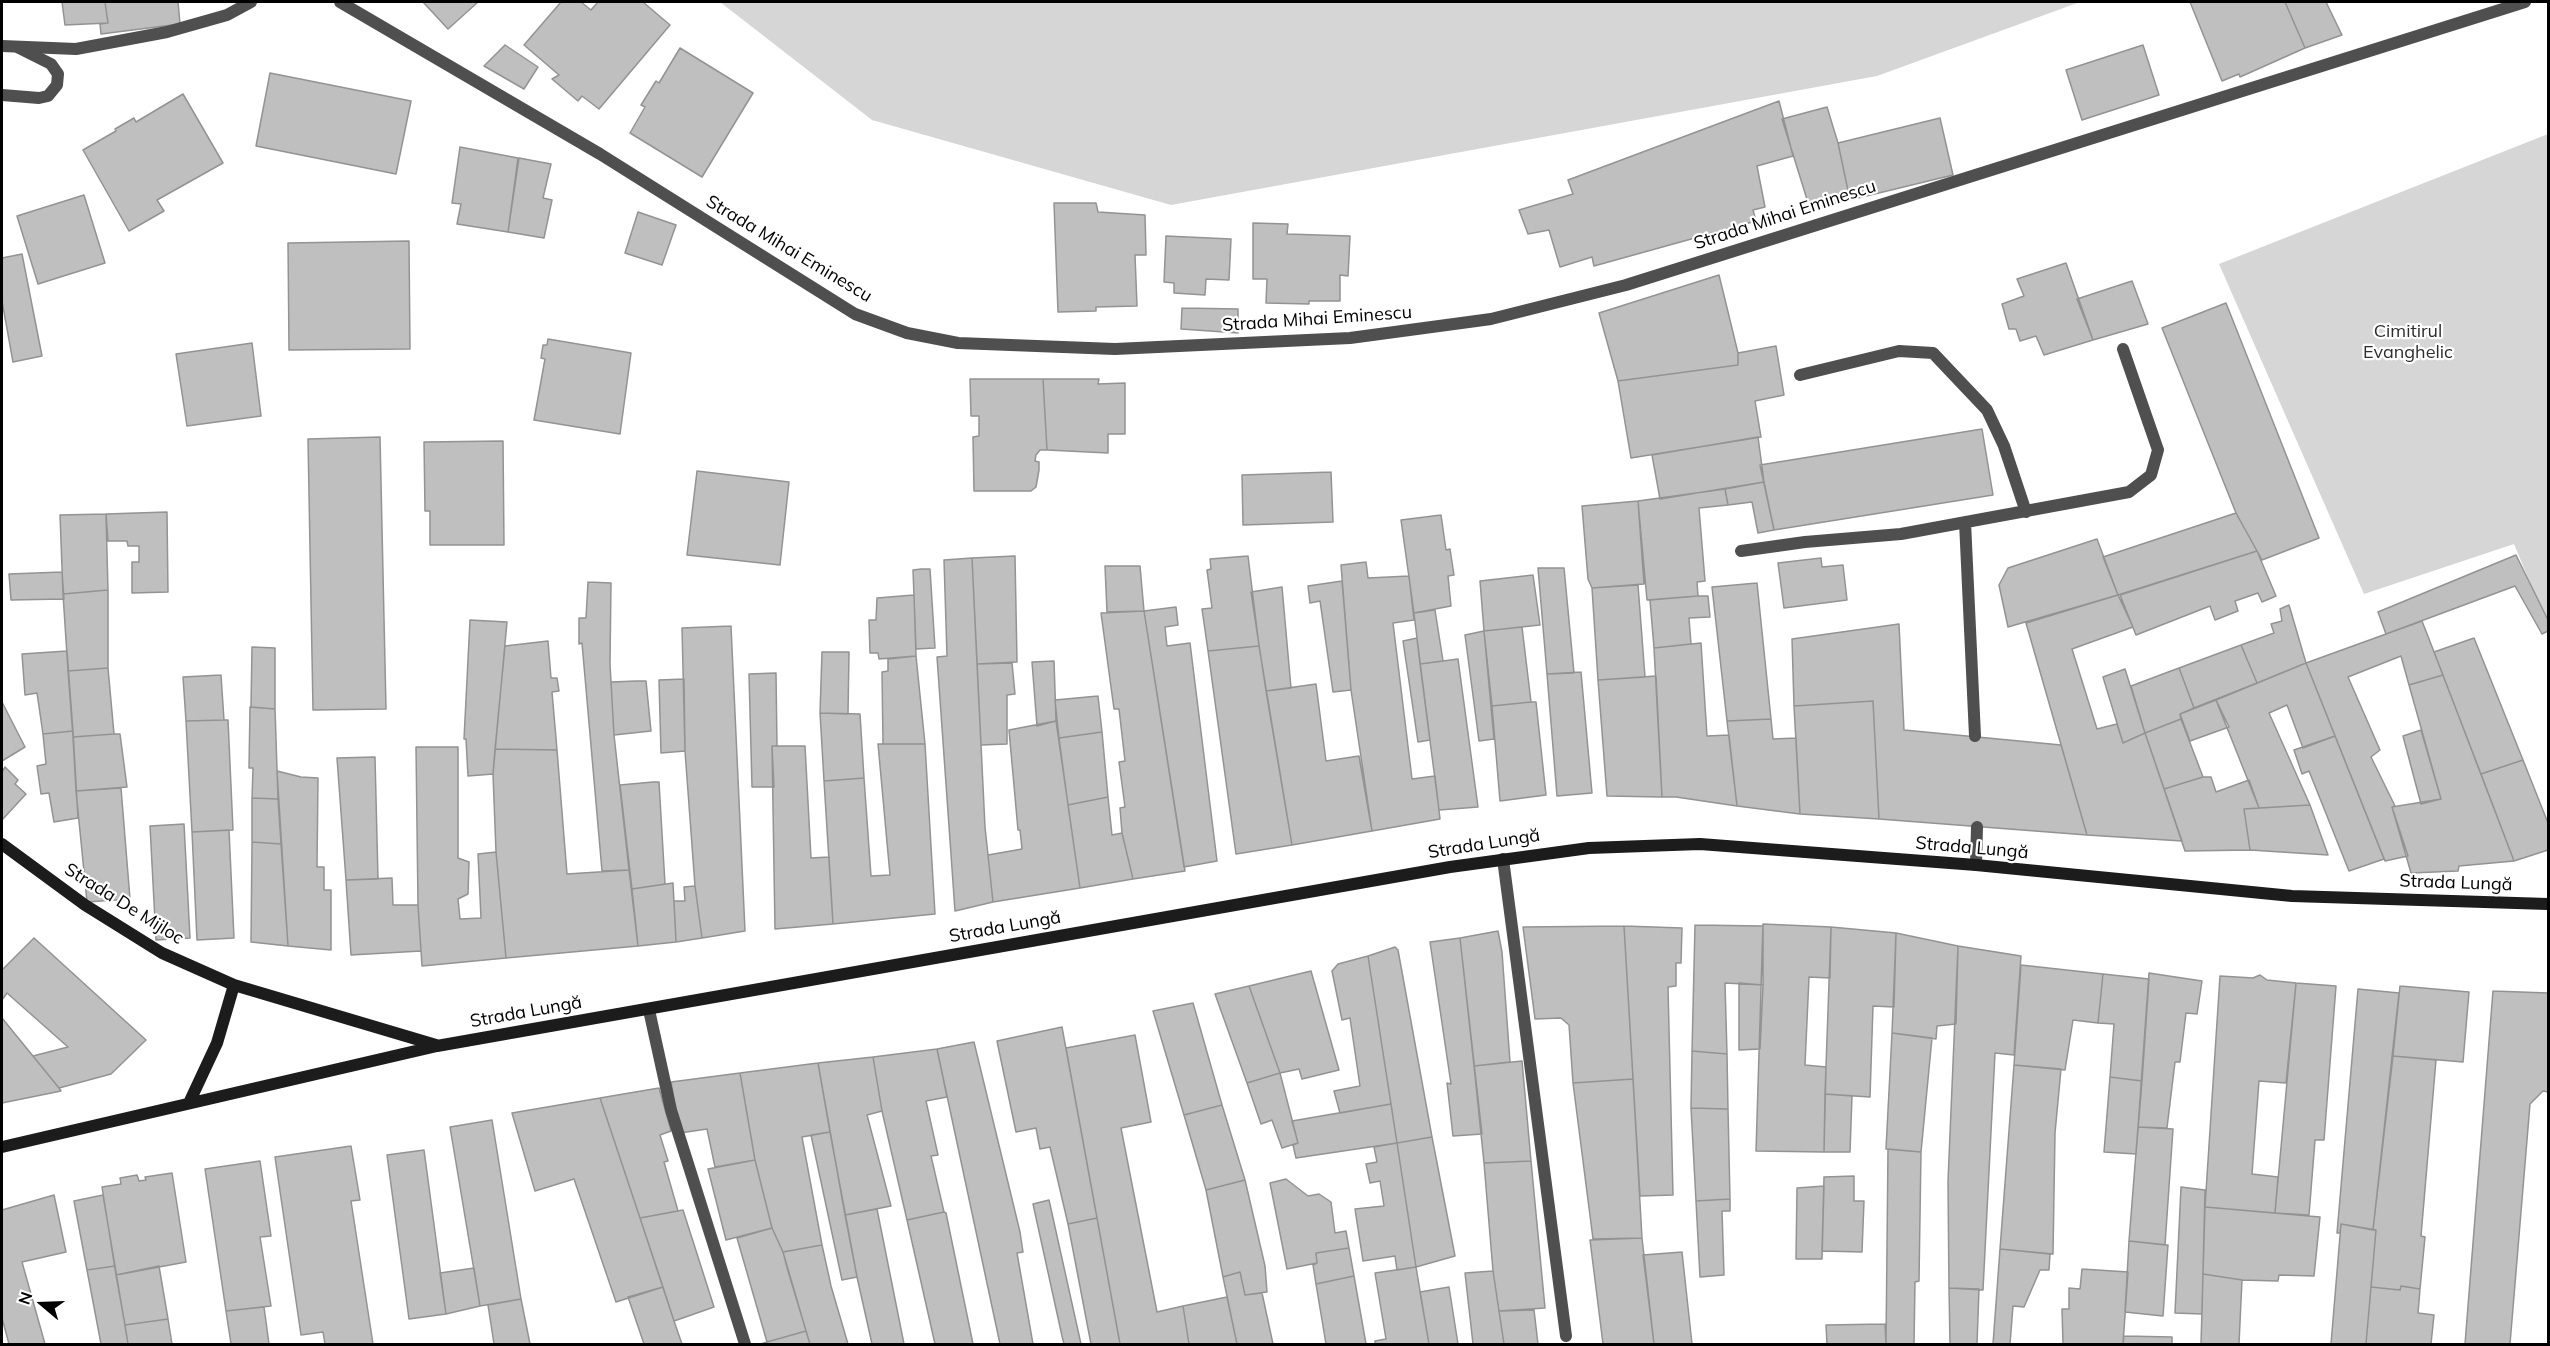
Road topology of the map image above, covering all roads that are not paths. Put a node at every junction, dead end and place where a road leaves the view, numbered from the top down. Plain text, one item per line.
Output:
1 (251, 2) edge
2 (340, 2) edge
3 (2525, 2) edge
4 (2, 46) edge
5 (19, 48) junction
6 (2, 95) edge
7 (2123, 349) dead end
8 (1800, 375) dead end
9 (2026, 512) junction
10 (1965, 522) junction
11 (1741, 551) dead end
12 (1975, 736) dead end
13 (1977, 826) dead end
14 (2, 844) edge
15 (1503, 859) junction
16 (1976, 865) junction
17 (2548, 904) edge
18 (234, 985) junction
19 (649, 1010) junction
20 (437, 1046) junction
21 (189, 1103) junction
22 (2, 1147) edge
23 (1566, 1336) dead end
24 (745, 1344) edge

1 - 5 street
2 - 3 street, Strada Mihai Eminescu
4 - 5 street
5 - 6 street
7 - 9 street
8 - 9 street
9 - 10 street
10 - 11 street
10 - 12 street
13 - 16 street
14 - 18 main road, Strada De Mijloc
15 - 16 main road, Strada Lungă
15 - 19 main road, Strada Lungă
15 - 23 street
16 - 17 main road, Strada Lungă
18 - 20 main road, Strada Lungă
18 - 21 main road
19 - 20 main road, Strada Lungă
19 - 24 street
20 - 21 main road, Strada Lungă
21 - 22 main road, Strada Lungă

